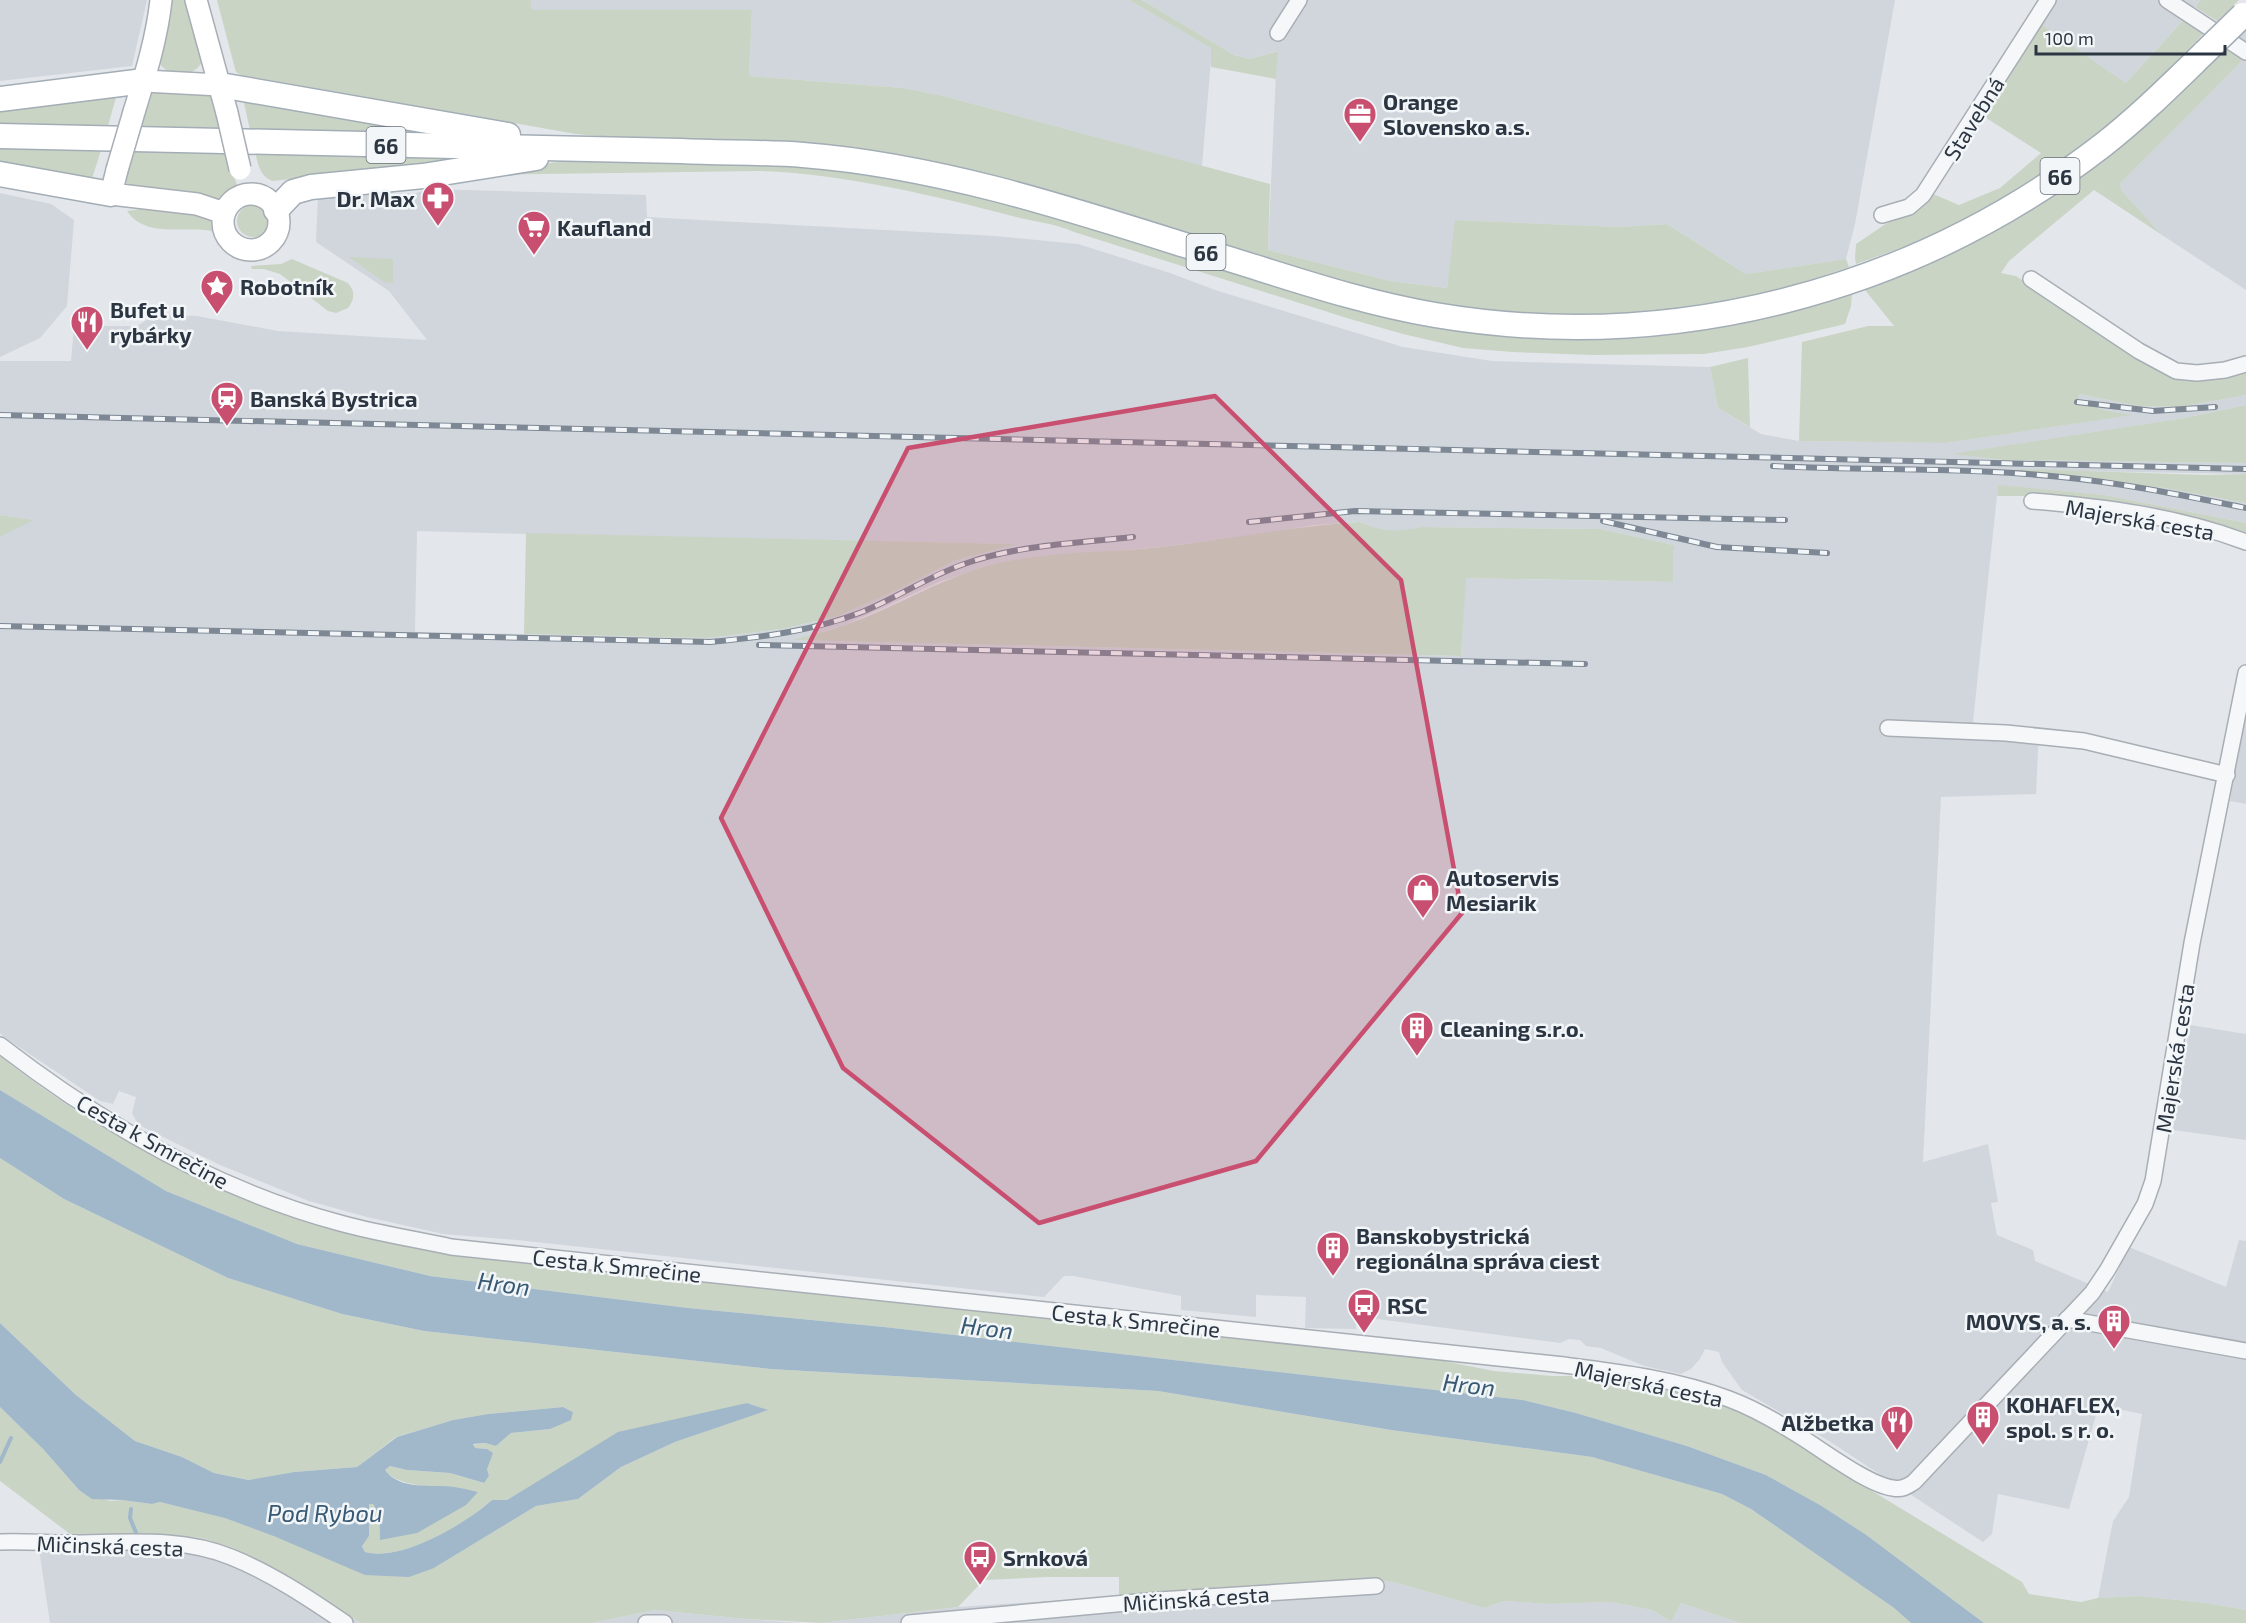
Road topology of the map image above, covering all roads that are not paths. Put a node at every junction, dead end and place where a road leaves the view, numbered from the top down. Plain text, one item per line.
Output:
1 (161, 0) edge
2 (196, 0) edge
3 (1299, 0) edge
4 (2048, 0) edge
5 (2167, 0) edge
6 (2244, 14) edge
7 (1278, 33) dead end
8 (2246, 52) edge
9 (144, 81) junction
10 (220, 85) junction
11 (0, 99) edge
12 (0, 136) edge
13 (584, 149) junction
14 (0, 174) edge
15 (111, 194) junction
16 (253, 194) junction
17 (276, 210) junction
18 (224, 213) junction
19 (1882, 215) dead end
20 (2031, 279) dead end
21 (2246, 364) edge
22 (2032, 501) dead end
23 (2246, 542) edge
24 (2246, 673) edge
25 (2242, 722) edge
26 (1888, 728) dead end
27 (2227, 775) junction
28 (0, 1045) edge
29 (2067, 1318) junction
30 (1281, 1335) joint
31 (2246, 1351) edge
32 (0, 1542) edge
33 (1377, 1586) dead end
34 (345, 1623) edge
35 (646, 1623) edge
36 (664, 1623) edge
37 (909, 1623) edge

1 - 9 street
2 - 10 street
3 - 7 street
4 - 19 street, Stavebná
5 - 8 street
6 - 13 main road, 66, bridge
9 - 10 street
9 - 11 main road
9 - 15 street, bridge
10 - 13 main road
10 - 16 street, bridge
12 - 13 main road, 66
13 - 17 main road
14 - 15 main road
15 - 18 street
16 - 17 street
16 - 18 street
17 - 18 street
20 - 21 street
22 - 23 street, Majerská cesta
24 - 25 street, Majerská cesta
25 - 27 street, Majerská cesta
26 - 27 street
27 - 29 street, Majerská cesta
28 - 30 street, Cesta k Smrečine
29 - 30 street, Majerská cesta
29 - 31 street
32 - 34 street, Mičinská cesta
33 - 37 street, Mičinská cesta
35 - 36 street

